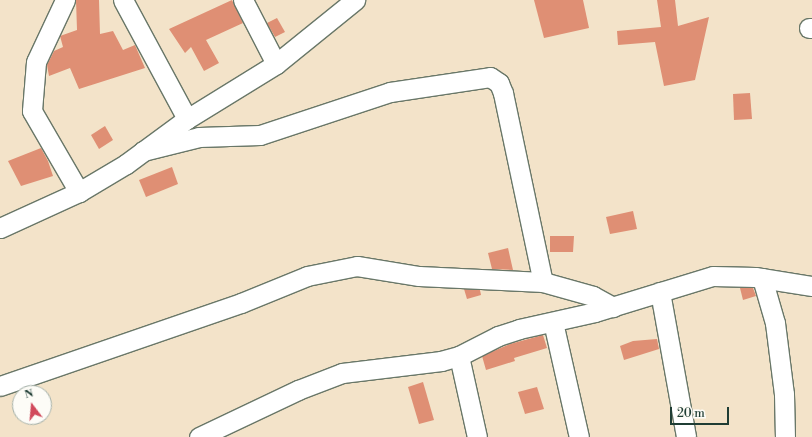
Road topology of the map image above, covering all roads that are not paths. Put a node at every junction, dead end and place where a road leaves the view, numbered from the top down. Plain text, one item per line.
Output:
1 (65, 0) edge
2 (123, 0) edge
3 (243, 0) edge
4 (355, 0) edge
5 (276, 64) junction
6 (187, 119) junction
7 (144, 151) junction
8 (79, 192) junction
9 (0, 228) edge
10 (762, 278) junction
11 (543, 282) junction
12 (812, 286) edge
13 (660, 292) junction
14 (613, 307) junction
15 (553, 322) junction
16 (459, 356) junction
17 (0, 386) edge
18 (199, 437) edge
19 (477, 437) edge
20 (578, 437) edge
21 (686, 437) edge
22 (785, 437) edge

1 - 8 street
2 - 6 street
3 - 5 street
4 - 5 street
5 - 6 street
6 - 7 street
7 - 8 street
7 - 11 street
8 - 9 street
10 - 12 street
10 - 13 street
10 - 22 street
11 - 14 street
11 - 17 street
13 - 14 street
13 - 21 street
14 - 15 street
15 - 16 street
15 - 20 street
16 - 18 street
16 - 19 street

